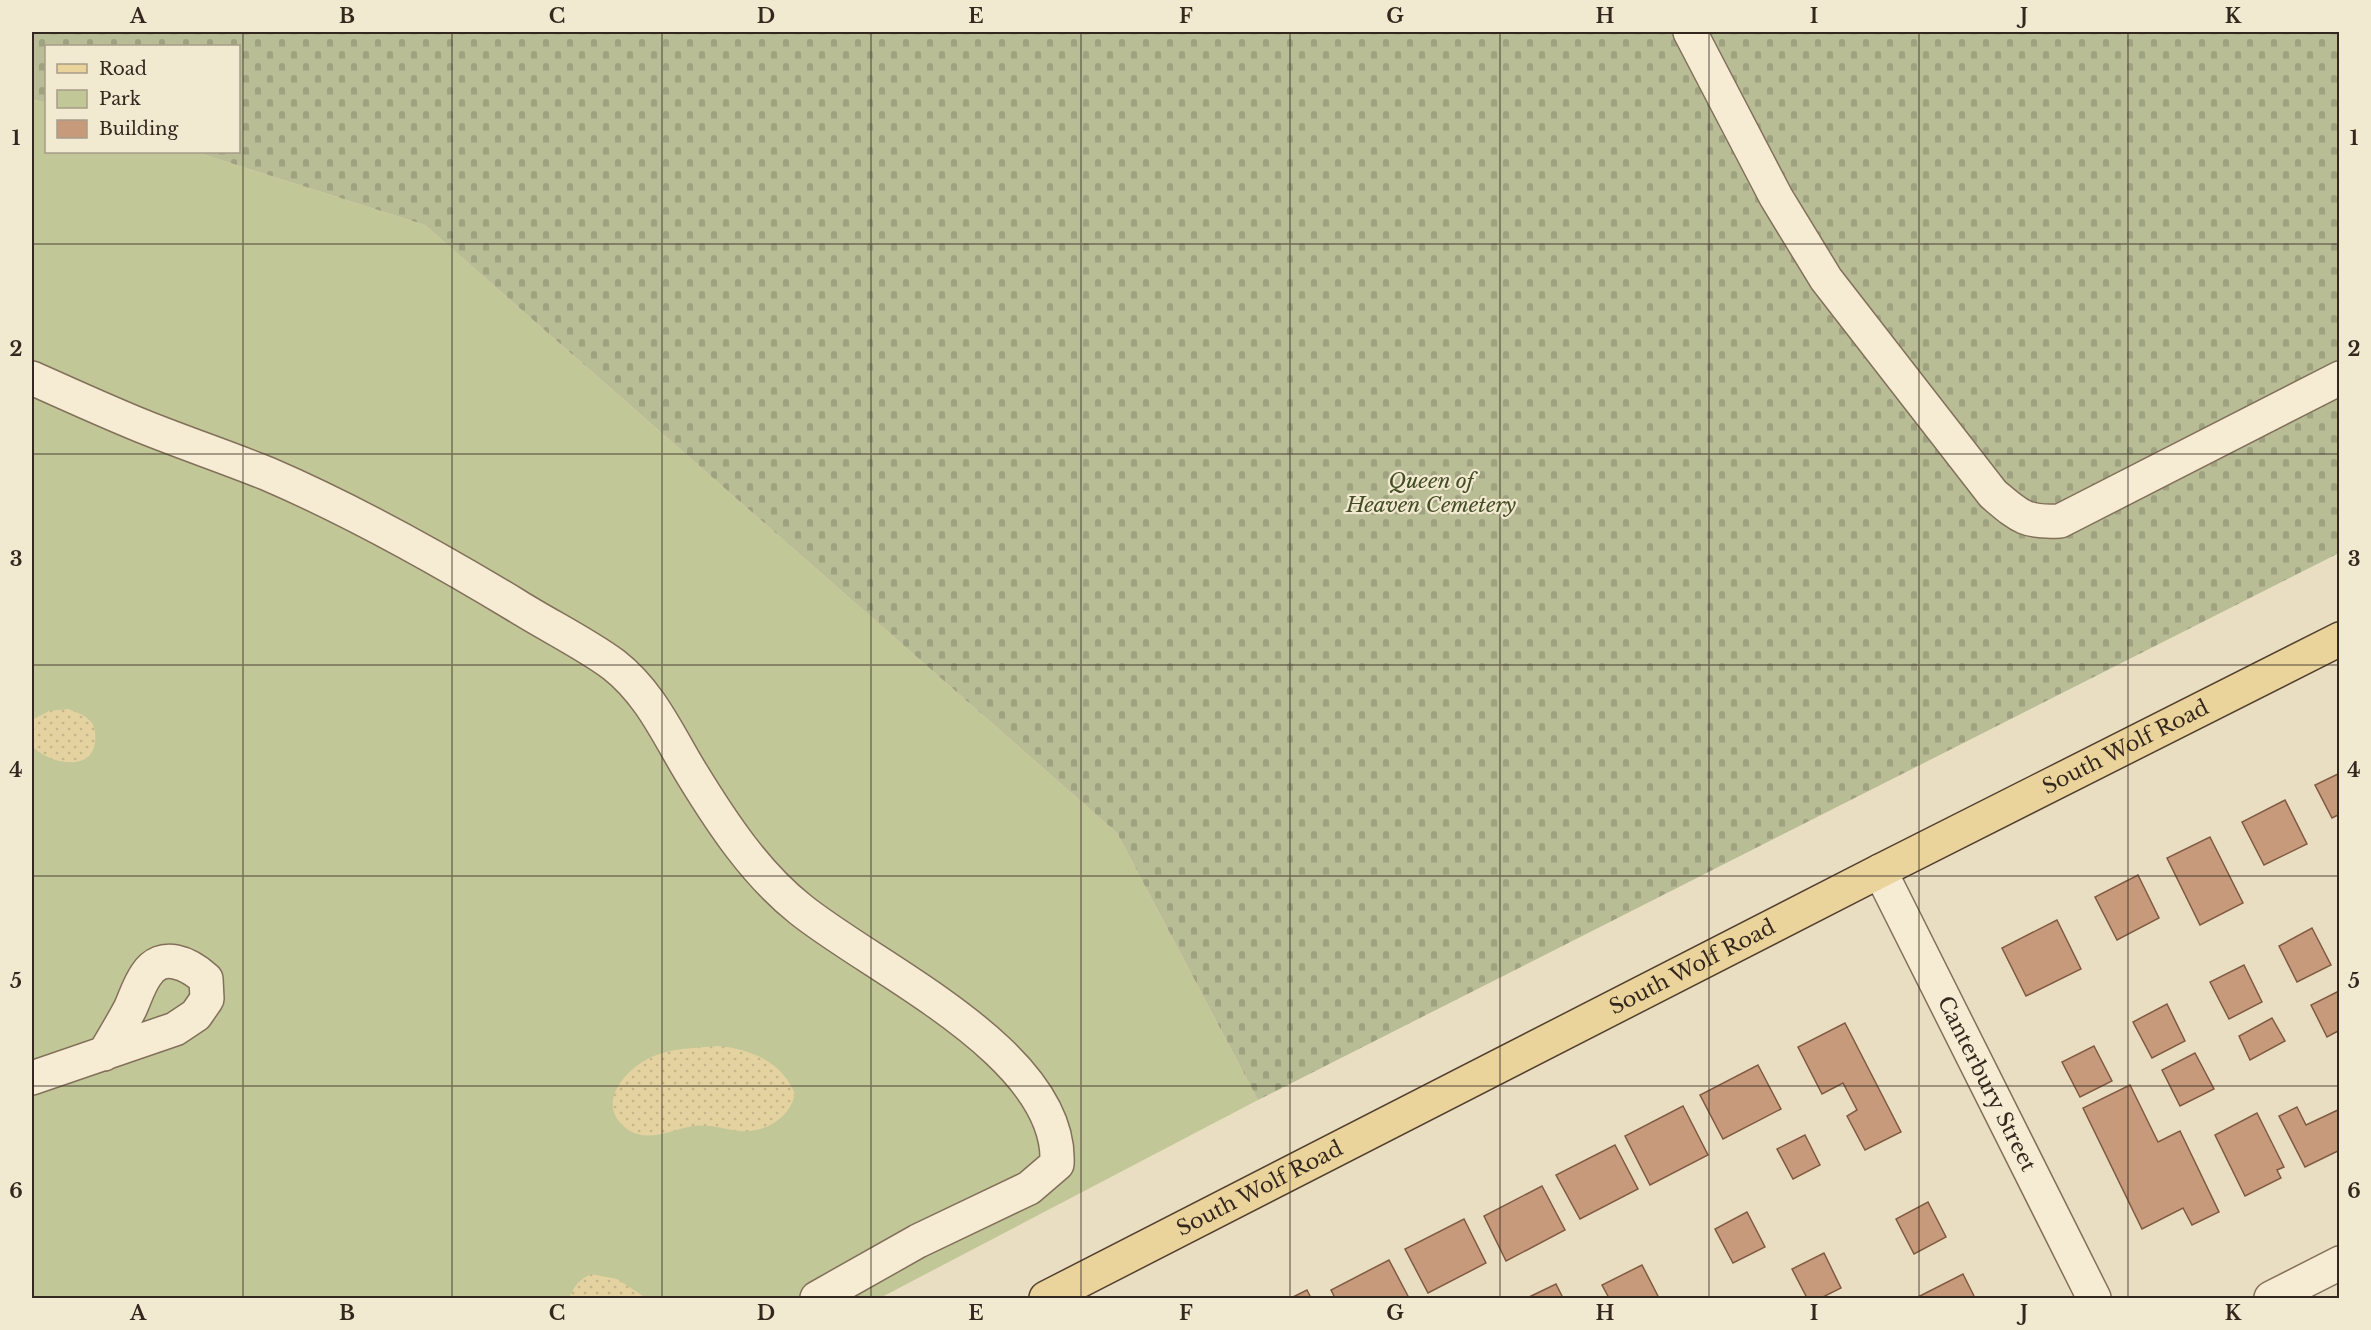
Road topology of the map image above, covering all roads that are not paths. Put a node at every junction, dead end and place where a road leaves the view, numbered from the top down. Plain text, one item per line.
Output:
1 (1690, 32) edge
2 (32, 378) edge
3 (2340, 378) edge
4 (2340, 639) edge
5 (1880, 871) junction
6 (104, 1053) dead end
7 (32, 1078) edge
8 (2340, 1263) edge
9 (817, 1299) edge
10 (1046, 1299) edge
11 (2094, 1299) edge
12 (2271, 1299) edge

1 - 3 street
2 - 9 street
4 - 5 main road, South Wolf Road
5 - 10 main road, South Wolf Road
5 - 11 street, Canterbury Street
6 - 7 street
8 - 12 street

